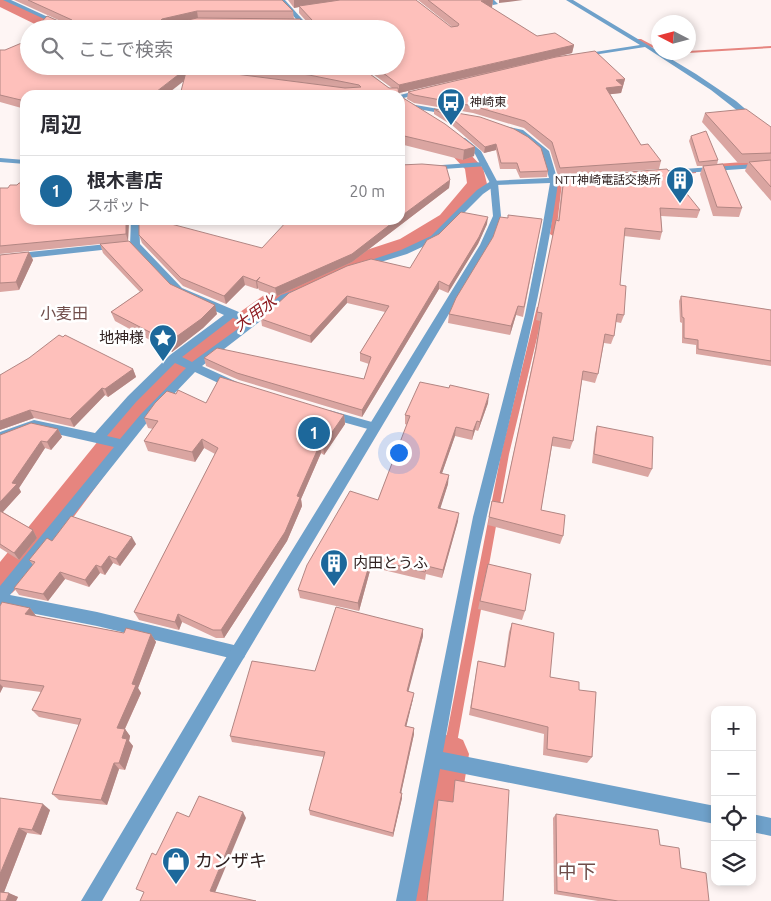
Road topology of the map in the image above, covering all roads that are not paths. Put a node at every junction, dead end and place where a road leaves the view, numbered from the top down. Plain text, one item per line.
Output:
1 (6, 0) edge
2 (282, 0) edge
3 (569, 0) edge
4 (303, 9) edge
5 (293, 10) junction
6 (51, 20) edge
7 (301, 20) edge
8 (643, 46) junction
9 (572, 57) edge
10 (427, 90) edge
11 (405, 97) edge
12 (405, 101) edge
13 (413, 106) junction
14 (465, 116) edge
15 (492, 123) edge
16 (771, 135) edge
17 (0, 160) edge
18 (20, 162) edge
19 (479, 165) junction
20 (771, 165) edge
21 (405, 170) edge
22 (644, 173) edge
23 (569, 179) edge
24 (554, 181) junction
25 (494, 183) junction
26 (135, 225) edge
27 (135, 245) junction
28 (0, 258) edge
29 (353, 268) edge
30 (302, 290) edge
31 (235, 315) junction
32 (252, 321) junction
33 (184, 363) junction
34 (243, 388) edge
35 (318, 411) edge
36 (375, 427) junction
37 (0, 437) edge
38 (102, 438) junction
39 (120, 444) junction
40 (0, 598) edge
41 (238, 653) junction
42 (443, 760) junction
43 (711, 814) edge
44 (756, 824) edge
45 (771, 827) edge
46 (90, 901) edge
47 (406, 901) edge

1 - 6 street
2 - 5 street
3 - 8 street
4 - 5 street
5 - 7 street
8 - 9 street
8 - 16 street
10 - 11 street
12 - 13 street
13 - 14 street
13 - 19 street
15 - 24 street
17 - 18 street
19 - 21 street
19 - 25 street
20 - 22 street
23 - 24 street
24 - 25 street
24 - 42 street
25 - 29 street
25 - 36 street
26 - 27 street
27 - 28 street
27 - 31 street
30 - 32 street
31 - 32 street
31 - 33 street
32 - 33 street
33 - 34 street
33 - 38 street
33 - 39 street
35 - 36 street
36 - 41 street
37 - 38 street
38 - 39 street
39 - 40 street
40 - 41 street
41 - 46 street
42 - 43 street
42 - 47 street
44 - 45 street

